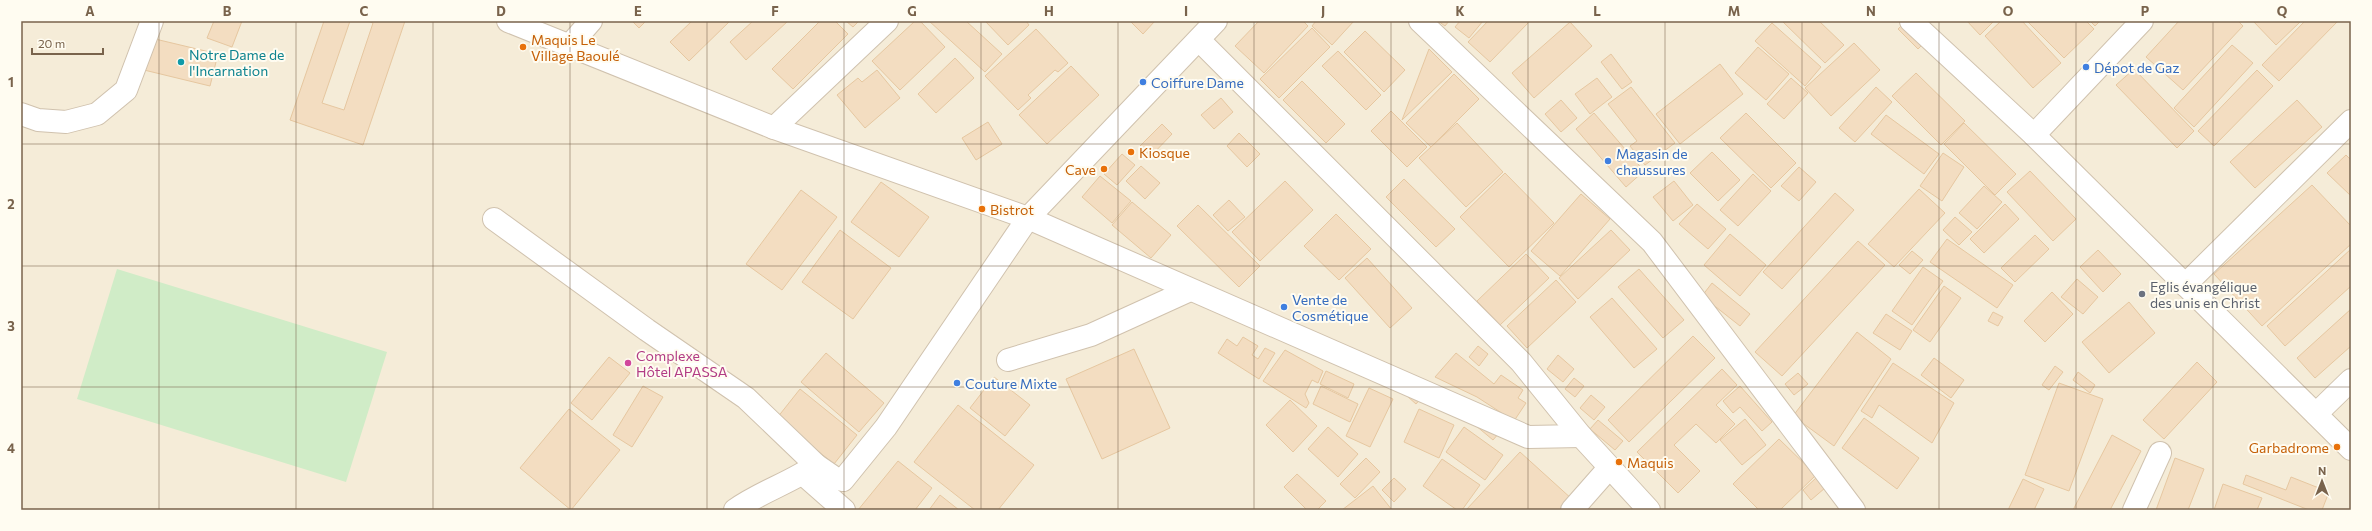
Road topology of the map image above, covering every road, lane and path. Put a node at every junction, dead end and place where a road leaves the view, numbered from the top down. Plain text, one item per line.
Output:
1 (152, 21) edge
2 (508, 21) edge
3 (591, 21) edge
4 (887, 21) edge
5 (1216, 21) edge
6 (1420, 21) edge
7 (1911, 21) edge
8 (2142, 21) edge
9 (1199, 40) junction
10 (570, 45) junction
11 (21, 114) edge
12 (2351, 121) edge
13 (774, 128) junction
14 (2034, 135) junction
15 (1028, 218) junction
16 (494, 219) dead end
17 (2184, 285) junction
18 (1190, 290) junction
19 (1008, 360) dead end
20 (2351, 380) edge
21 (2316, 414) junction
22 (1581, 436) junction
23 (2351, 449) edge
24 (2160, 453) dead end
25 (1609, 468) junction
26 (809, 470) junction
27 (1845, 506) edge
28 (735, 510) edge
29 (844, 510) edge
30 (1572, 510) edge
31 (1649, 510) edge
32 (2134, 510) edge

1 - 11 street
2 - 10 street
3 - 10 street
4 - 13 street
5 - 9 street
6 - 27 street
7 - 14 street
8 - 14 street
9 - 15 street
9 - 22 street
10 - 13 street
12 - 17 street
13 - 15 street
14 - 17 street
15 - 18 street
15 - 26 street
16 - 26 street
17 - 21 street
18 - 19 street
18 - 22 street
20 - 21 street
21 - 23 street
22 - 25 street
24 - 32 street
25 - 30 street
25 - 31 street
26 - 28 street
26 - 29 street

